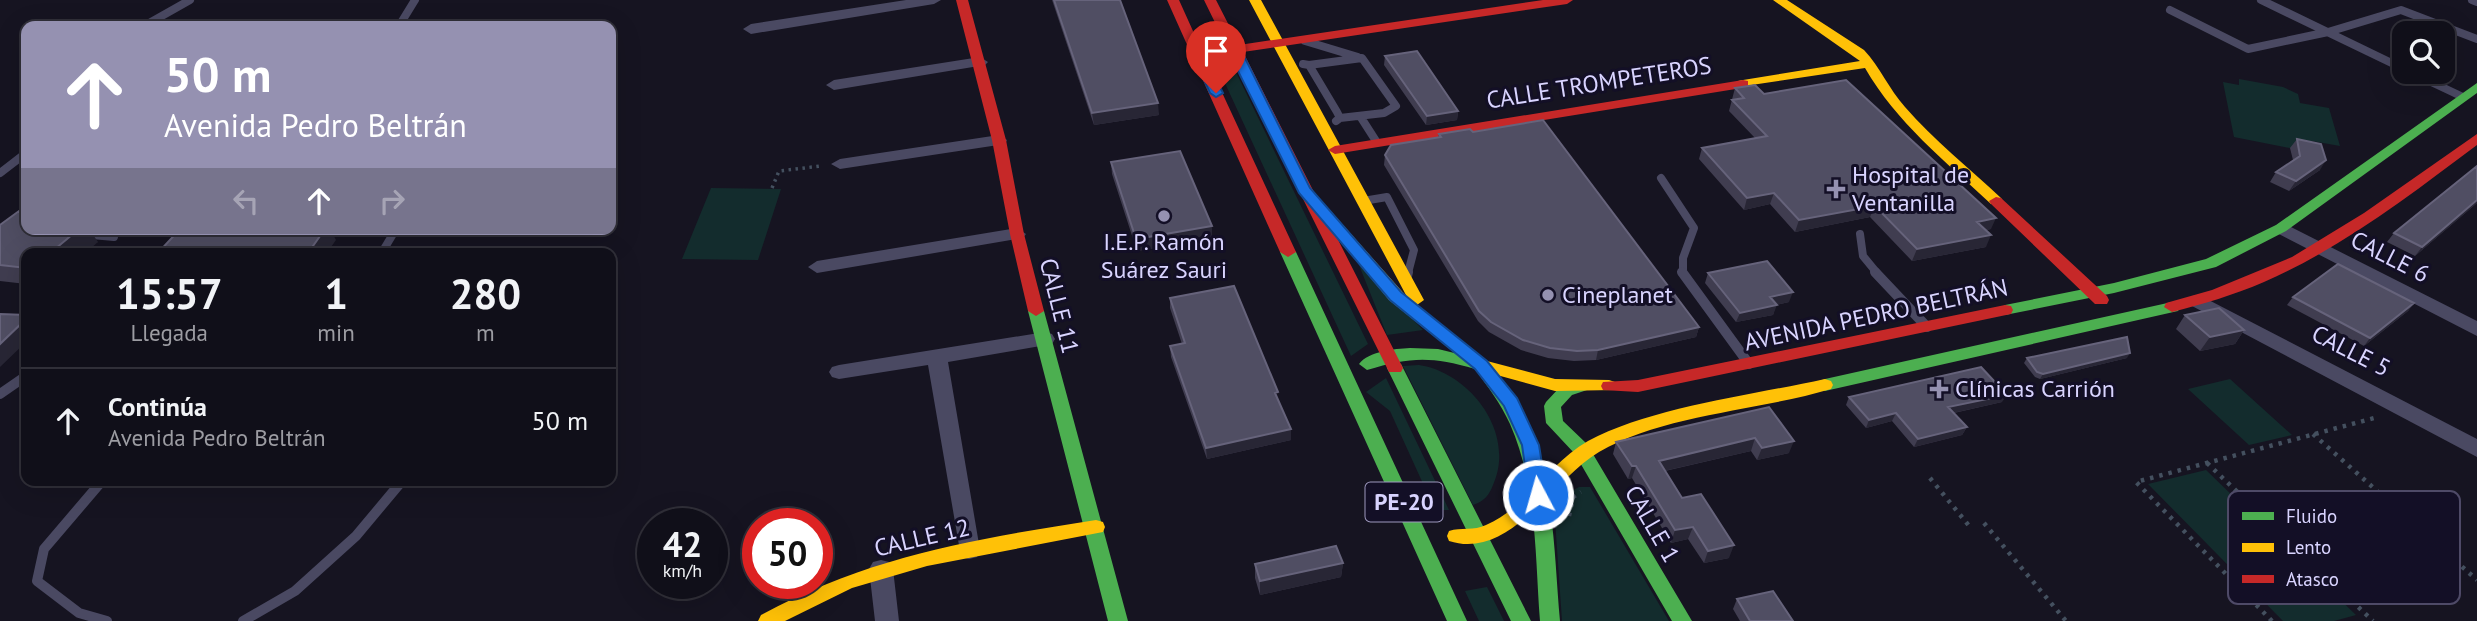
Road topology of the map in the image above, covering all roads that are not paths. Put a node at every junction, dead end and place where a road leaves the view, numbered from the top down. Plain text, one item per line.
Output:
1 (190, 0) edge
2 (415, 0) edge
3 (934, 0) edge
4 (962, 0) edge
5 (1173, 0) edge
6 (1210, 0) edge
7 (1255, 0) edge
8 (1567, 0) edge
9 (1779, 0) edge
10 (2261, 0) edge
11 (2472, 0) edge
12 (2477, 2) edge
13 (848, 7) edge
14 (2170, 10) dead end
15 (153, 21) edge
16 (402, 21) edge
17 (751, 29) dead end
18 (2328, 32) junction
19 (2477, 39) edge
20 (1303, 40) junction
21 (1279, 44) junction
22 (1235, 50) junction
23 (1199, 55) junction
24 (1362, 58) junction
25 (1287, 59) junction
26 (980, 62) junction
27 (1870, 63) junction
28 (2392, 63) edge
29 (1309, 65) junction
30 (2435, 84) edge
31 (834, 85) dead end
32 (2477, 87) edge
33 (2463, 97) junction
34 (1360, 116) junction
35 (1340, 118) junction
36 (1324, 129) junction
37 (2477, 138) edge
38 (999, 140) junction
39 (1376, 141) junction
40 (1335, 149) junction
41 (21, 157) edge
42 (839, 164) road end
43 (0, 173) edge
44 (1661, 178) dead end
45 (1304, 190) junction
46 (1362, 201) junction
47 (2281, 228) junction
48 (1017, 234) junction
49 (1860, 234) dead end
50 (94, 235) edge
51 (114, 237) dead end
52 (2322, 249) junction
53 (817, 267) dead end
54 (1406, 283) junction
55 (2092, 292) junction
56 (2199, 301) junction
57 (2121, 319) junction
58 (1436, 327) junction
59 (1927, 327) junction
60 (2477, 329) edge
61 (1045, 339) junction
62 (1386, 356) junction
63 (937, 357) junction
64 (1481, 365) junction
65 (1750, 365) junction
66 (839, 372) dead end
67 (21, 379) edge
68 (1350, 382) junction
69 (1581, 386) junction
70 (0, 394) edge
71 (1363, 411) junction
72 (1581, 449) junction
73 (2477, 449) edge
74 (98, 486) edge
75 (398, 486) edge
76 (1538, 495) junction
77 (1426, 511) dead end
78 (1096, 527) junction
79 (1440, 527) dead end
80 (1478, 537) junction
81 (969, 550) junction
82 (881, 569) junction
83 (107, 621) edge
84 (243, 621) edge
85 (768, 621) edge
86 (887, 621) edge
87 (1118, 621) edge
88 (1457, 621) edge
89 (1521, 621) edge
90 (1550, 621) edge
91 (1682, 621) edge

1 - 15 lane
2 - 16 lane
3 - 13 street
4 - 26 main road, CALLE 11
5 - 23 main road, PE-20
6 - 22 main road, PE-20
7 - 21 main road
8 - 20 main road
9 - 27 main road
10 - 18 lane
11 - 12 lane
13 - 17 street
14 - 18 lane
18 - 19 lane
18 - 28 lane
20 - 21 main road
20 - 24 lane
21 - 22 main road
21 - 25 main road
22 - 23 main road
22 - 45 main road, PE-20
23 - 68 main road, PE-20
24 - 29 lane
24 - 34 lane
25 - 29 lane
25 - 36 main road
26 - 31 street
26 - 38 main road, CALLE 11
27 - 39 main road, CALLE TROMPETEROS
27 - 55 main road
29 - 35 lane
30 - 33 lane
32 - 33 main road, AVENIDA PEDRO BELTRÁN
33 - 47 main road, AVENIDA PEDRO BELTRÁN
34 - 35 lane
34 - 39 lane
35 - 36 lane
36 - 40 main road
37 - 52 main road
38 - 42 street
38 - 48 main road, CALLE 11
39 - 40 main road, CALLE TROMPETEROS
40 - 46 main road
41 - 43 lane
44 - 65 lane
45 - 58 main road, AVENIDA PEDRO BELTRÁN
45 - 62 main road, PE-20
46 - 54 main road
46 - 54 lane
47 - 52 street, CALLE 6
47 - 55 main road, AVENIDA PEDRO BELTRÁN
48 - 53 street
48 - 61 main road, CALLE 11
49 - 59 lane
50 - 51 lane
52 - 56 main road
52 - 60 street, CALLE 6
54 - 58 main road
55 - 57 main road
55 - 59 main road, AVENIDA PEDRO BELTRÁN
56 - 57 main road
56 - 73 street, CALLE 5
57 - 72 main road
58 - 64 main road, AVENIDA PEDRO BELTRÁN
59 - 65 main road, AVENIDA PEDRO BELTRÁN
61 - 63 street
61 - 78 main road, CALLE 11
62 - 64 main road
62 - 68 main road
62 - 80 main road, PE-20
63 - 66 street
63 - 81 street
64 - 69 main road, AVENIDA PEDRO BELTRÁN
64 - 76 main road
65 - 69 main road, AVENIDA PEDRO BELTRÁN
67 - 70 lane
68 - 71 main road, PE-20
69 - 72 main road, CALLE 1
71 - 77 main road
71 - 88 main road, PE-20
72 - 76 main road
72 - 91 main road, CALLE 1
74 - 83 lane
75 - 84 lane
76 - 80 main road
76 - 90 main road
78 - 81 main road, CALLE 12
78 - 87 main road, CALLE 11
79 - 80 main road
80 - 89 main road, PE-20
81 - 82 main road, CALLE 12
82 - 85 main road, CALLE 12
82 - 86 street

